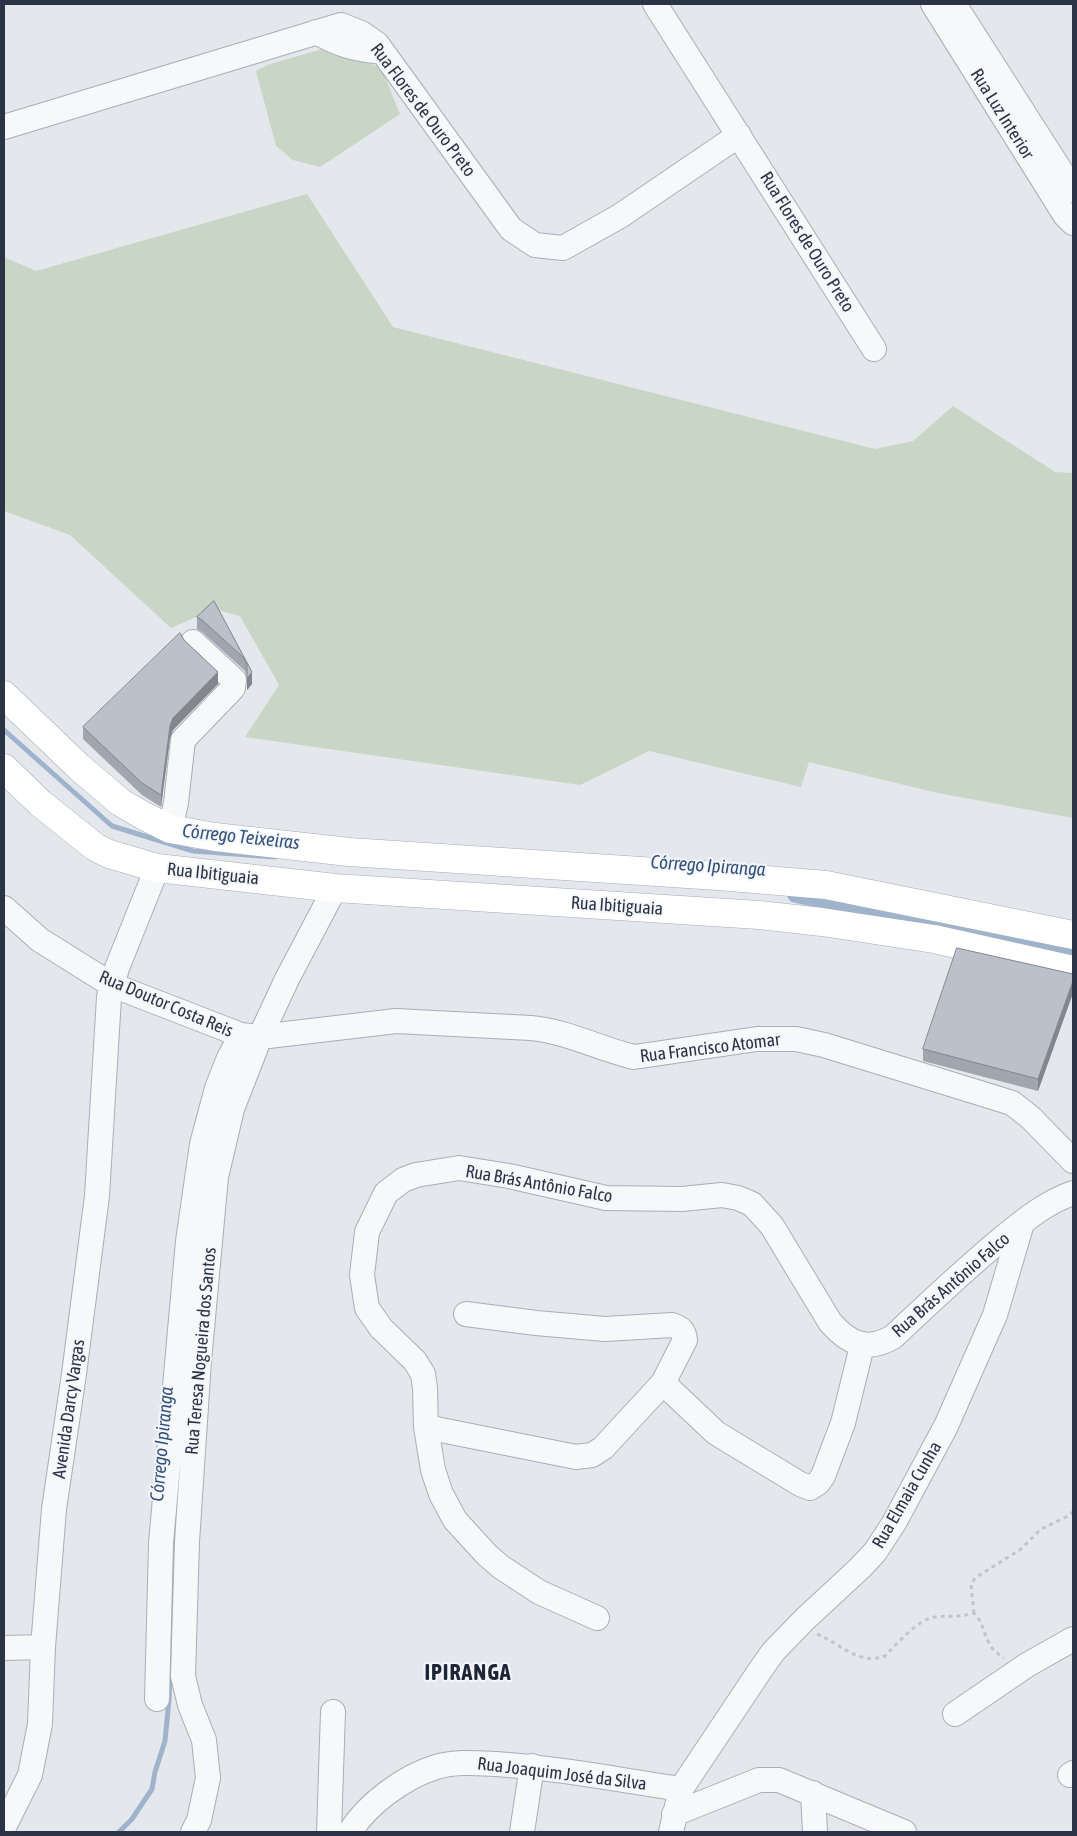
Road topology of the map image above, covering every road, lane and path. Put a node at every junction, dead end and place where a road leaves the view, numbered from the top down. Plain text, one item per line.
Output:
1 (655, 4) edge
2 (933, 4) edge
3 (954, 4) edge
4 (4, 127) edge
5 (739, 135) junction
6 (1073, 190) edge
7 (1073, 223) edge
8 (874, 348) dead end
9 (193, 642) dead end
10 (4, 695) edge
11 (4, 768) edge
12 (167, 776) edge
13 (166, 839) junction
14 (335, 888) junction
15 (4, 908) edge
16 (960, 929) junction
17 (1073, 935) edge
18 (1073, 970) edge
19 (112, 985) junction
20 (251, 1036) junction
21 (1073, 1162) edge
22 (1073, 1193) edge
23 (1022, 1223) junction
24 (466, 1314) dead end
25 (862, 1346) junction
26 (663, 1383) junction
27 (426, 1428) junction
28 (1073, 1512) edge
29 (174, 1542) junction
30 (974, 1613) junction
31 (597, 1618) dead end
32 (795, 1629) junction
33 (1073, 1639) edge
34 (43, 1647) junction
35 (4, 1648) edge
36 (1027, 1664) junction
37 (157, 1698) dead end
38 (332, 1712) dead end
39 (955, 1714) dead end
40 (532, 1766) junction
41 (681, 1789) junction
42 (813, 1793) junction
43 (672, 1823) edge
44 (4, 1827) edge
45 (193, 1832) edge
46 (329, 1832) edge
47 (350, 1832) edge
48 (522, 1832) edge
49 (815, 1832) edge
50 (904, 1832) edge

1 - 5 street, Rua Flores de Ouro Preto
2 - 7 street, Rua Luz Interior
3 - 6 street, Rua Luz Interior
4 - 5 street, Rua Flores de Ouro Preto
5 - 8 street, Rua Flores de Ouro Preto
9 - 13 street, Avenida Darcy Vargas
10 - 13 main road
11 - 13 main road
12 - 13 street
13 - 14 main road, Rua Ibitiguaia
13 - 16 main road, Rua Ibitiguaia
13 - 19 street, Avenida Darcy Vargas
14 - 16 main road, Rua Ibitiguaia
14 - 20 street, Rua Teresa Nogueira dos Santos
15 - 19 street, Rua Doutor Costa Reis
16 - 17 main road, Rua Ibitiguaia
16 - 18 main road, Rua Ibitiguaia
19 - 20 street, Rua Doutor Costa Reis
19 - 34 street, Avenida Darcy Vargas
20 - 21 street, Rua Francisco Atomar
20 - 29 street, Rua Teresa Nogueira dos Santos
22 - 23 street, Rua Brás Antônio Falco
23 - 25 street, Rua Brás Antônio Falco
23 - 32 street, Rua Elmaia Cunha
24 - 26 street
25 - 26 street
25 - 27 street, Rua Brás Antônio Falco
26 - 27 street
27 - 31 street, Rua Brás Antônio Falco
28 - 30 path
29 - 37 street
29 - 45 street, Rua Teresa Nogueira dos Santos
30 - 32 path
30 - 36 path
32 - 41 street, Rua Elmaia Cunha
33 - 36 street
34 - 35 street
34 - 44 street, Avenida Darcy Vargas
36 - 39 street
38 - 46 street
40 - 41 street, Rua Joaquim José da Silva
40 - 47 street, Rua Joaquim José da Silva
40 - 48 street
41 - 43 street, Rua Elmaia Cunha
42 - 43 street
42 - 49 street
42 - 50 street

